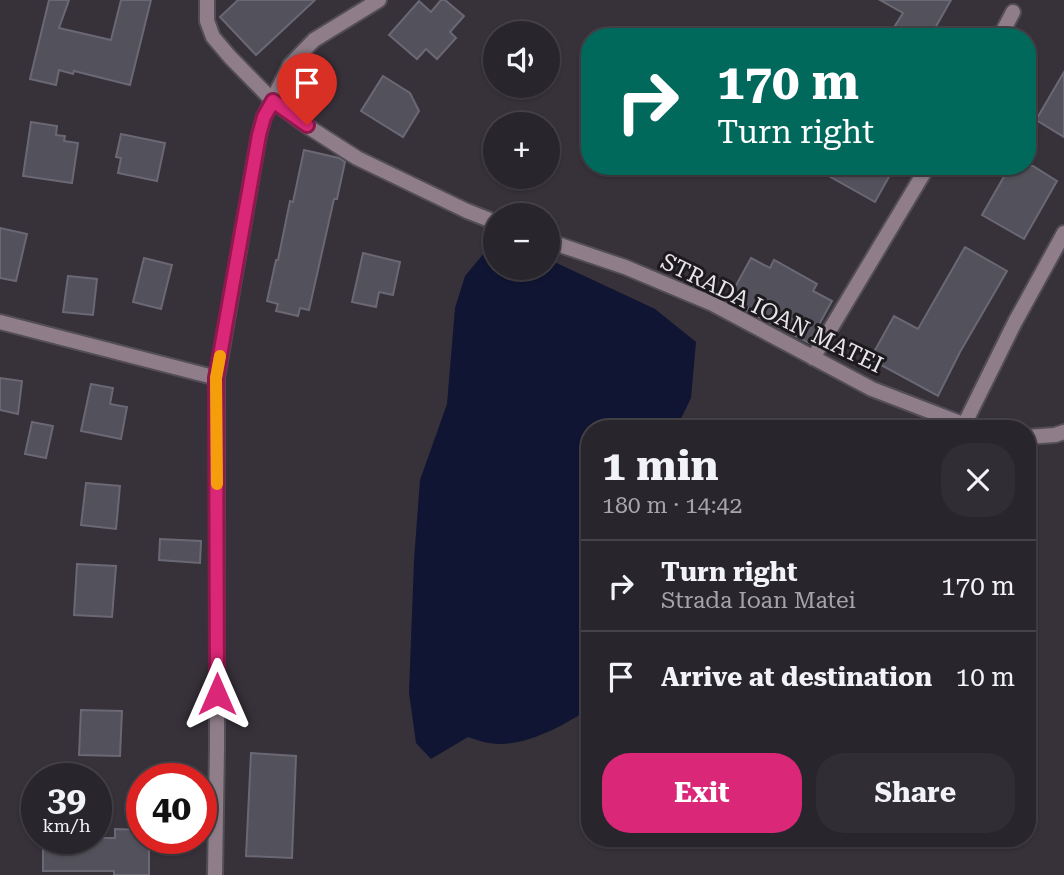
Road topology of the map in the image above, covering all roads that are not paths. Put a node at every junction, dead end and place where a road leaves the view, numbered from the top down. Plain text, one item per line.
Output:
1 (207, 0) edge
2 (379, 0) edge
3 (1013, 12) dead end
4 (1005, 28) edge
5 (273, 101) junction
6 (923, 175) edge
7 (483, 217) edge
8 (1064, 233) edge
9 (560, 245) edge
10 (0, 322) edge
11 (813, 358) junction
12 (216, 378) junction
13 (952, 420) edge
14 (973, 420) edge
15 (1064, 432) edge
16 (1036, 436) edge
17 (215, 875) edge

1 - 5 street
2 - 5 street
3 - 4 street
5 - 7 street
5 - 12 street
6 - 11 street
8 - 14 street
9 - 11 street, STRADA IOAN MATEI
10 - 12 street
11 - 13 street, STRADA IOAN MATEI
12 - 17 street
15 - 16 street

